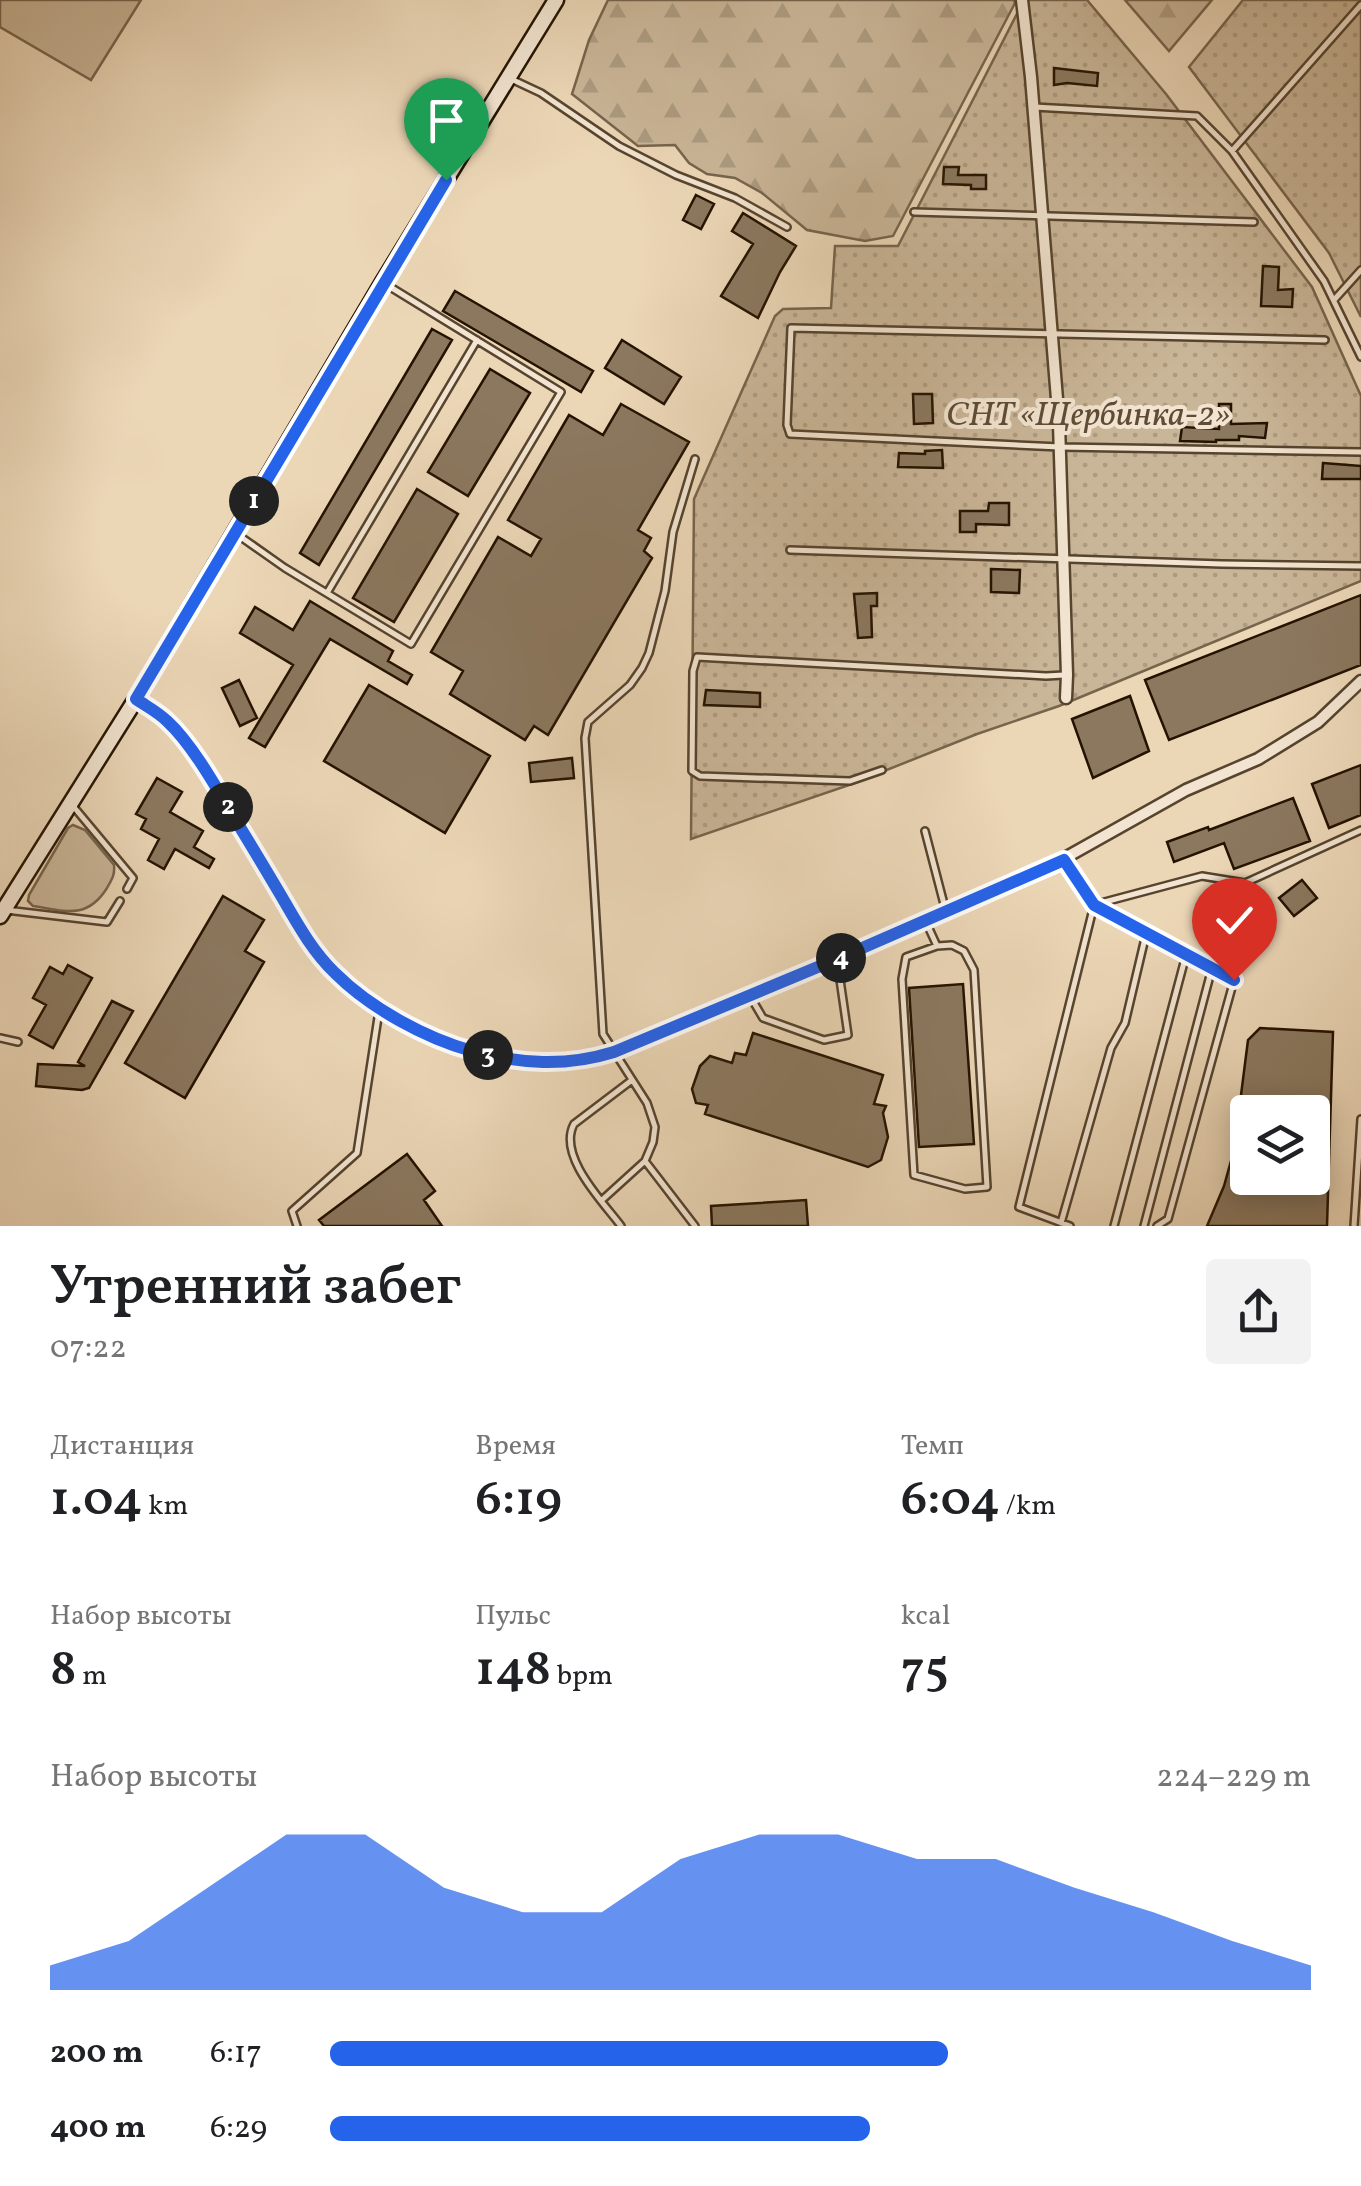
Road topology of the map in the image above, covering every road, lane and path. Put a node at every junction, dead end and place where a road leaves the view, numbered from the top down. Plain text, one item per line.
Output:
1 (556, 0) edge
2 (1022, 0) edge
3 (1361, 5) edge
4 (509, 78) junction
5 (1034, 107) junction
6 (1232, 151) junction
7 (914, 212) dead end
8 (1042, 216) junction
9 (1254, 222) dead end
10 (787, 227) dead end
11 (1361, 270) edge
12 (383, 282) junction
13 (1334, 300) junction
14 (1053, 334) junction
15 (477, 340) junction
16 (1325, 340) dead end
17 (1361, 358) edge
18 (1060, 446) junction
19 (1361, 452) edge
20 (694, 459) dead end
21 (235, 534) junction
22 (790, 550) dead end
23 (1064, 558) junction
24 (1361, 566) edge
25 (326, 593) junction
26 (1068, 675) junction
27 (1361, 681) edge
28 (1066, 698) dead end
29 (136, 699) junction
30 (882, 770) dead end
31 (70, 802) junction
32 (1361, 830) edge
33 (926, 831) dead end
34 (1064, 860) junction
35 (1245, 883) junction
36 (127, 889) dead end
37 (120, 900) dead end
38 (1094, 905) junction
39 (946, 911) junction
40 (2, 913) edge
41 (925, 920) junction
42 (1146, 933) junction
43 (937, 946) junction
44 (1186, 955) junction
45 (837, 959) junction
46 (1212, 968) junction
47 (750, 996) junction
48 (379, 1008) junction
49 (0, 1038) edge
50 (18, 1042) dead end
51 (614, 1052) junction
52 (632, 1080) junction
53 (1361, 1119) edge
54 (645, 1160) junction
55 (602, 1200) junction
56 (1062, 1223) junction
57 (297, 1226) edge
58 (622, 1226) edge
59 (695, 1226) edge
60 (1070, 1226) edge
61 (1114, 1226) edge
62 (1144, 1226) edge
63 (1157, 1226) edge
64 (1354, 1226) edge

1 - 4 main road
2 - 5 street
3 - 6 lane
4 - 10 lane
4 - 12 main road
5 - 6 lane
5 - 8 street
6 - 13 lane
7 - 8 lane
8 - 9 lane
8 - 14 street
11 - 13 lane
12 - 15 lane
12 - 21 main road
13 - 17 lane
14 - 16 lane
14 - 18 street
14 - 18 lane
15 - 25 lane
15 - 25 lane
18 - 19 lane
18 - 23 street
20 - 51 lane
21 - 25 lane
21 - 29 main road
22 - 23 lane
23 - 24 lane
23 - 26 street
26 - 28 street
26 - 30 lane
27 - 34 street
29 - 31 main road
29 - 48 street
31 - 36 lane
31 - 40 main road
32 - 35 lane
33 - 39 lane
34 - 38 lane
34 - 39 street
35 - 38 lane
35 - 46 lane
37 - 40 lane
38 - 42 lane
38 - 56 lane
39 - 41 street
41 - 43 lane
41 - 45 street
42 - 44 lane
42 - 56 lane
43 - 43 lane
44 - 46 lane
44 - 61 lane
45 - 47 street
45 - 47 lane
46 - 62 lane
46 - 63 lane
47 - 51 street
48 - 51 street
48 - 57 lane
49 - 50 lane
51 - 52 lane
52 - 54 lane
52 - 55 lane
53 - 64 lane
54 - 55 lane
54 - 59 lane
55 - 58 lane
56 - 60 lane

